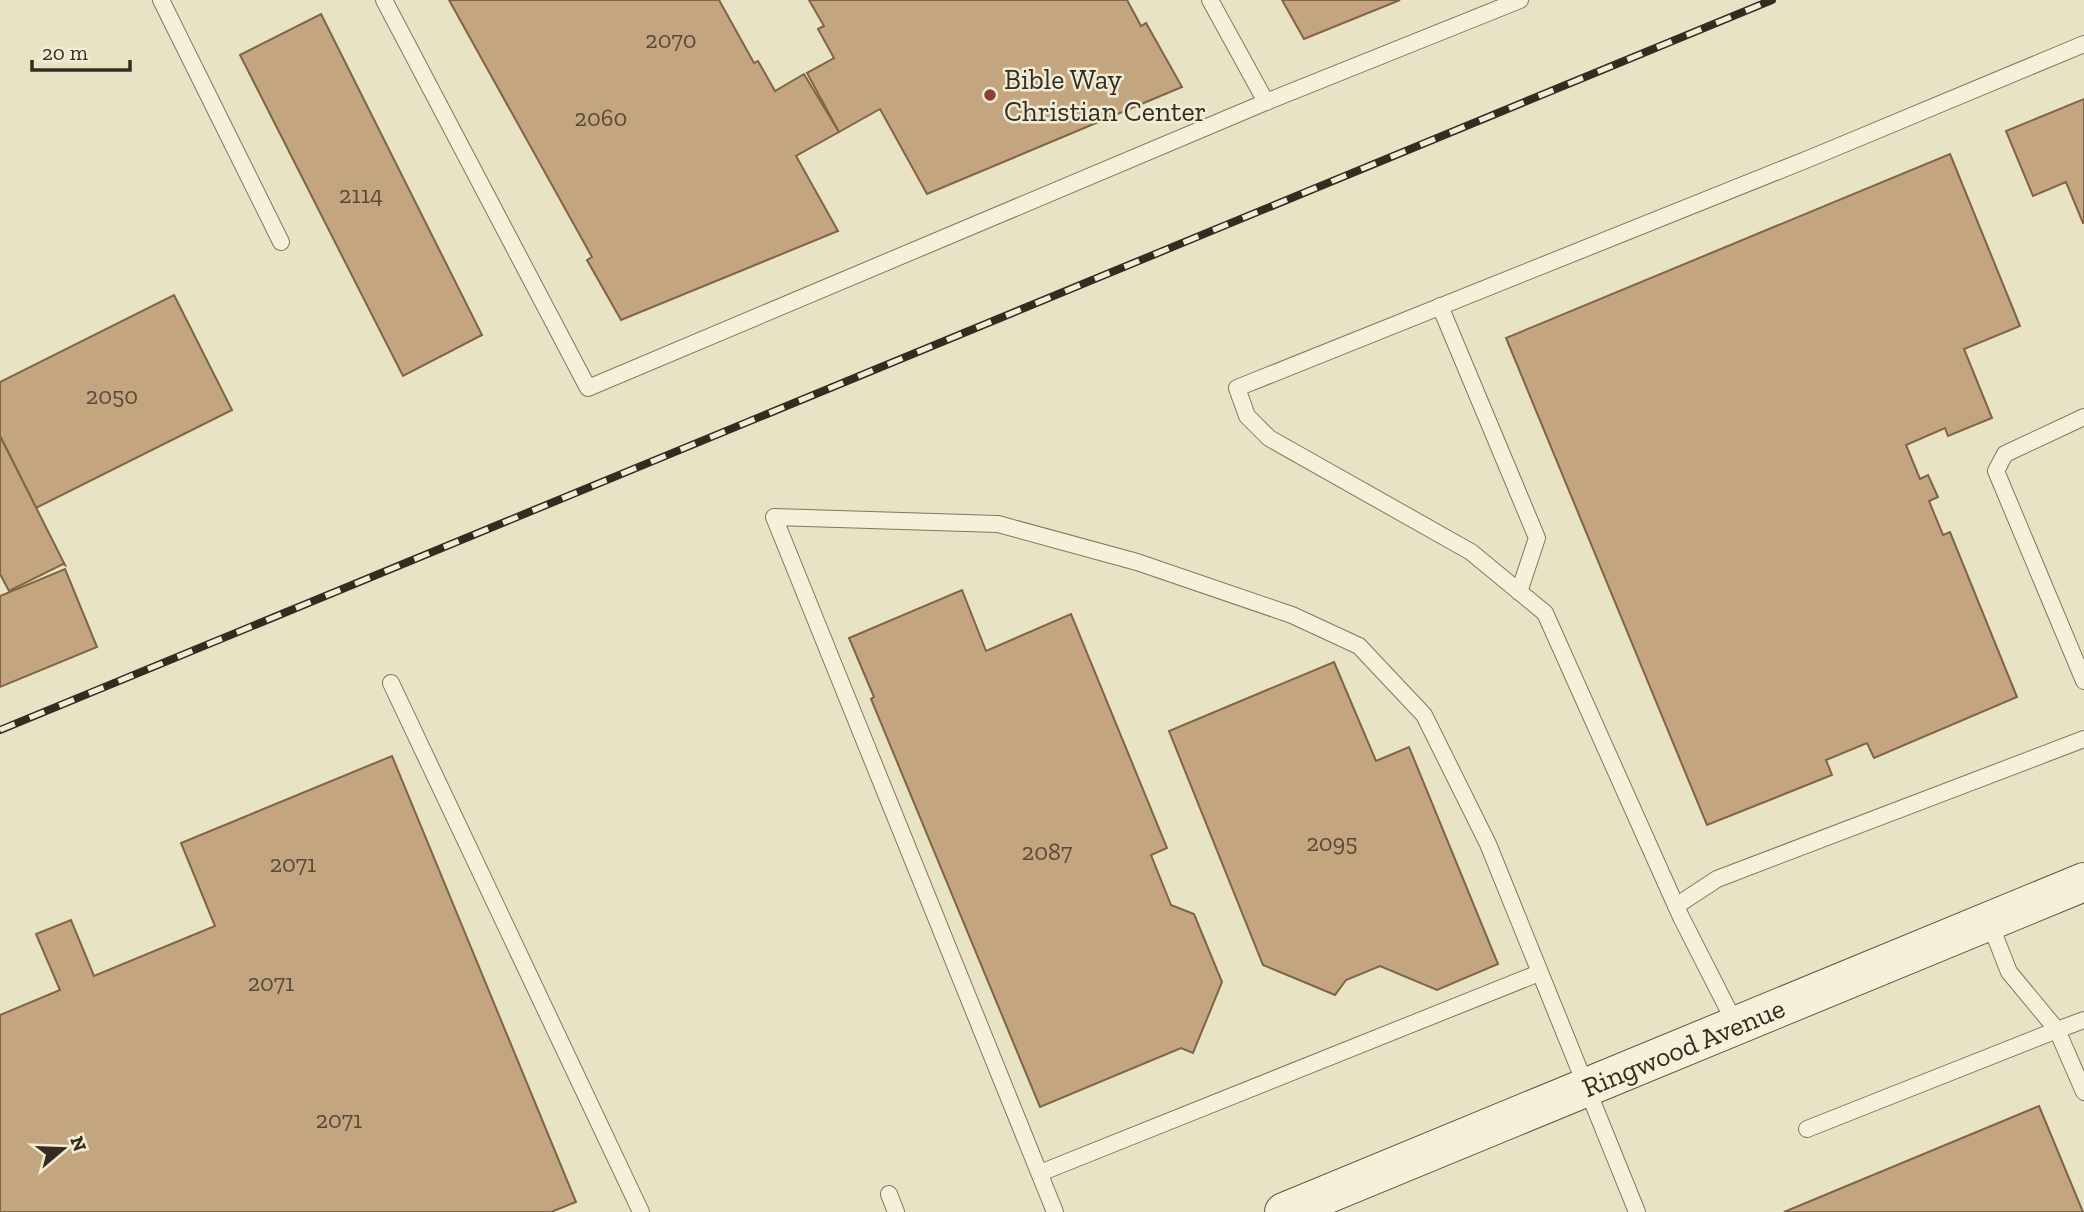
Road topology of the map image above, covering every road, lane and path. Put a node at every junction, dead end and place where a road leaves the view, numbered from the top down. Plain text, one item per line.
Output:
1 (160, 0) edge
2 (384, 0) edge
3 (1210, 0) edge
4 (1520, 0) edge
5 (2084, 44) edge
6 (1266, 102) junction
7 (281, 242) dead end
8 (1440, 306) junction
9 (2084, 417) edge
10 (1519, 592) junction
11 (2084, 681) edge
12 (391, 683) dead end
13 (2084, 739) edge
14 (2084, 882) edge
15 (1676, 906) junction
16 (1989, 921) junction
17 (1539, 972) junction
18 (2084, 1020) edge
19 (1736, 1025) junction
20 (2057, 1030) junction
21 (1588, 1086) junction
22 (2084, 1092) edge
23 (1807, 1129) dead end
24 (1040, 1173) junction
25 (889, 1194) dead end
26 (1297, 1210) edge
27 (641, 1212) edge
28 (896, 1212) edge
29 (1055, 1212) edge
30 (1637, 1212) edge

1 - 7 lane
2 - 6 lane
3 - 6 lane
4 - 6 lane
5 - 8 lane
8 - 10 lane
8 - 10 lane
9 - 11 lane
10 - 15 lane
12 - 27 lane
13 - 15 lane
14 - 16 street, Ringwood Avenue
15 - 19 lane
16 - 19 street, Ringwood Avenue
16 - 20 lane
17 - 21 lane
17 - 24 lane
17 - 24 lane
18 - 20 lane
19 - 21 street, Ringwood Avenue
20 - 22 lane
20 - 23 lane
21 - 26 street, Ringwood Avenue
21 - 30 lane
24 - 29 lane
25 - 28 lane

